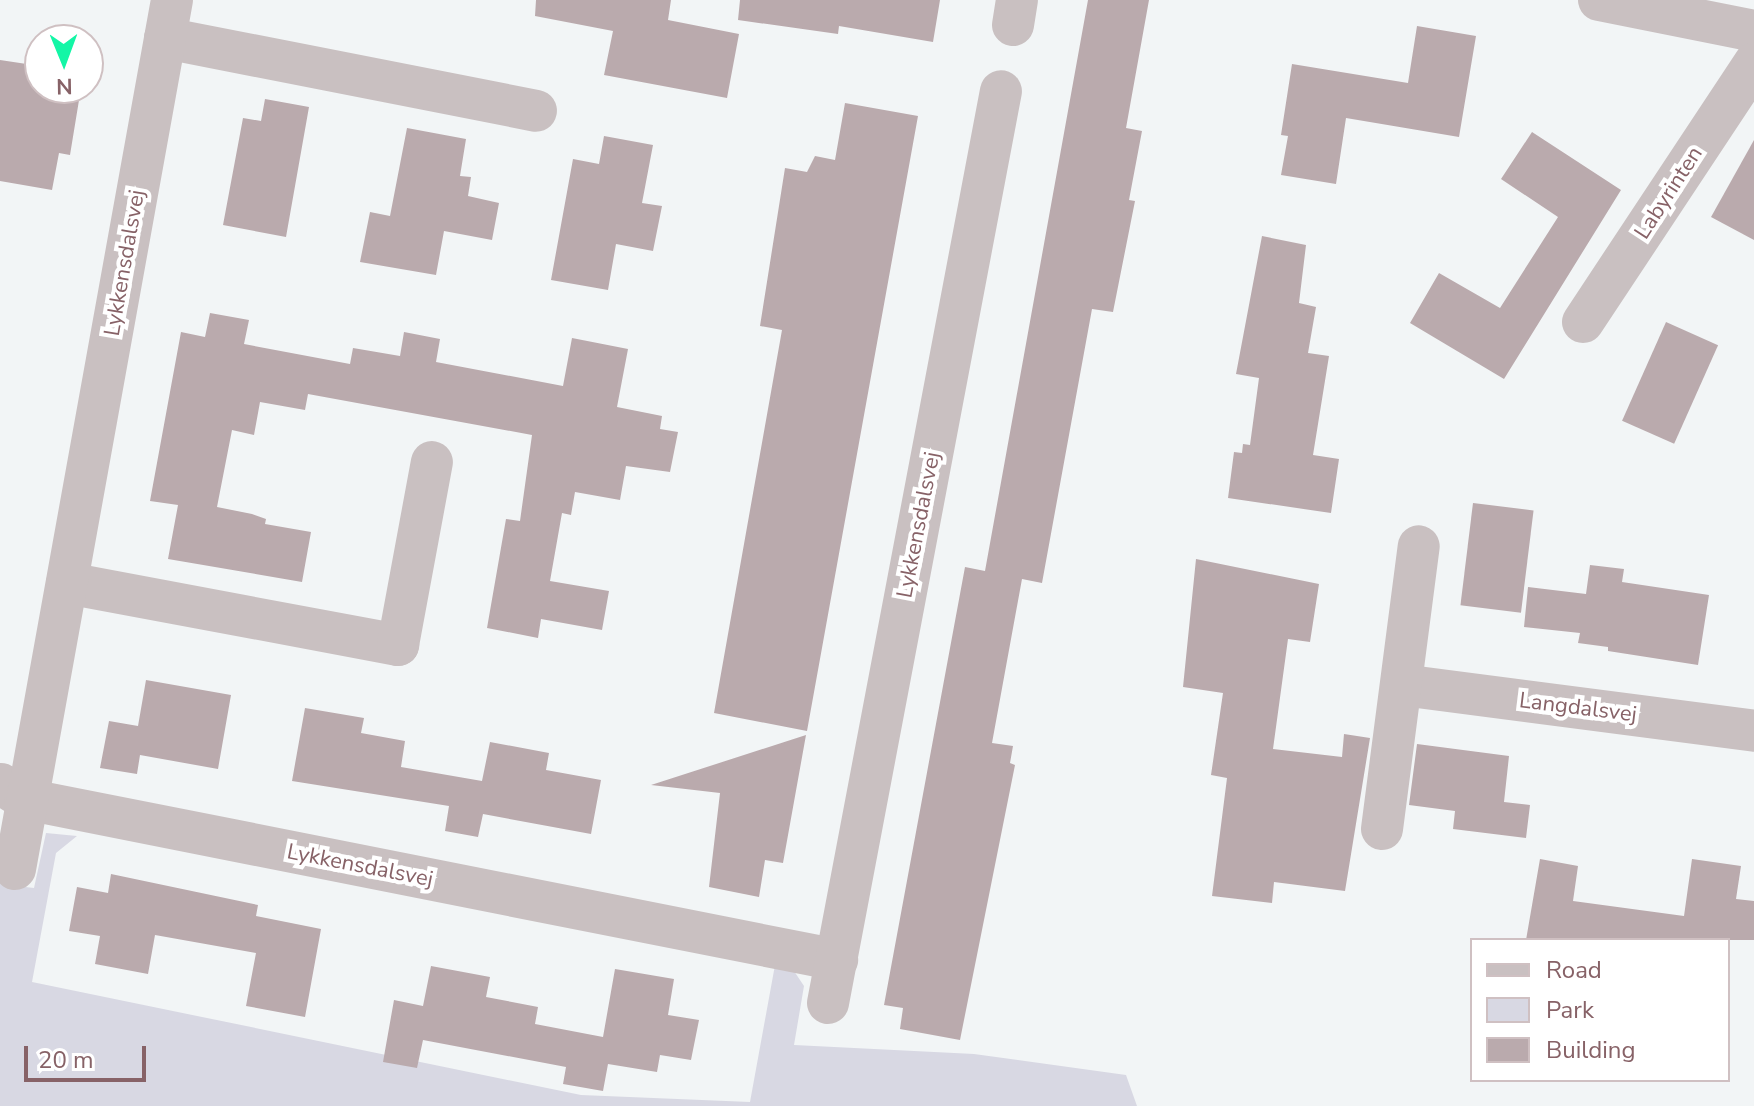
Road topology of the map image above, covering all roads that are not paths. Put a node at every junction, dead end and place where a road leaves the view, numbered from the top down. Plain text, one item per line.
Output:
1 (1599, 0) edge
2 (168, 19) edge
3 (1754, 31) edge
4 (1754, 64) edge
5 (1001, 91) dead end
6 (536, 111) dead end
7 (1583, 322) dead end
8 (432, 462) dead end
9 (1419, 546) dead end
10 (67, 583) junction
11 (1402, 685) junction
12 (1754, 731) edge
13 (12, 791) edge
14 (1382, 829) dead end
15 (15, 869) dead end
16 (837, 960) junction
17 (828, 1003) dead end

1 - 3 street
2 - 6 street, Lykkensdalsvej
2 - 10 street, Lykkensdalsvej
4 - 7 street, Labyrinten
5 - 16 street, Lykkensdalsvej
8 - 10 street
9 - 11 street
10 - 13 street, Lykkensdalsvej
11 - 12 street, Langdalsvej
11 - 14 street
13 - 15 street, Lykkensdalsvej
13 - 16 street, Lykkensdalsvej
16 - 17 street, Lykkensdalsvej

